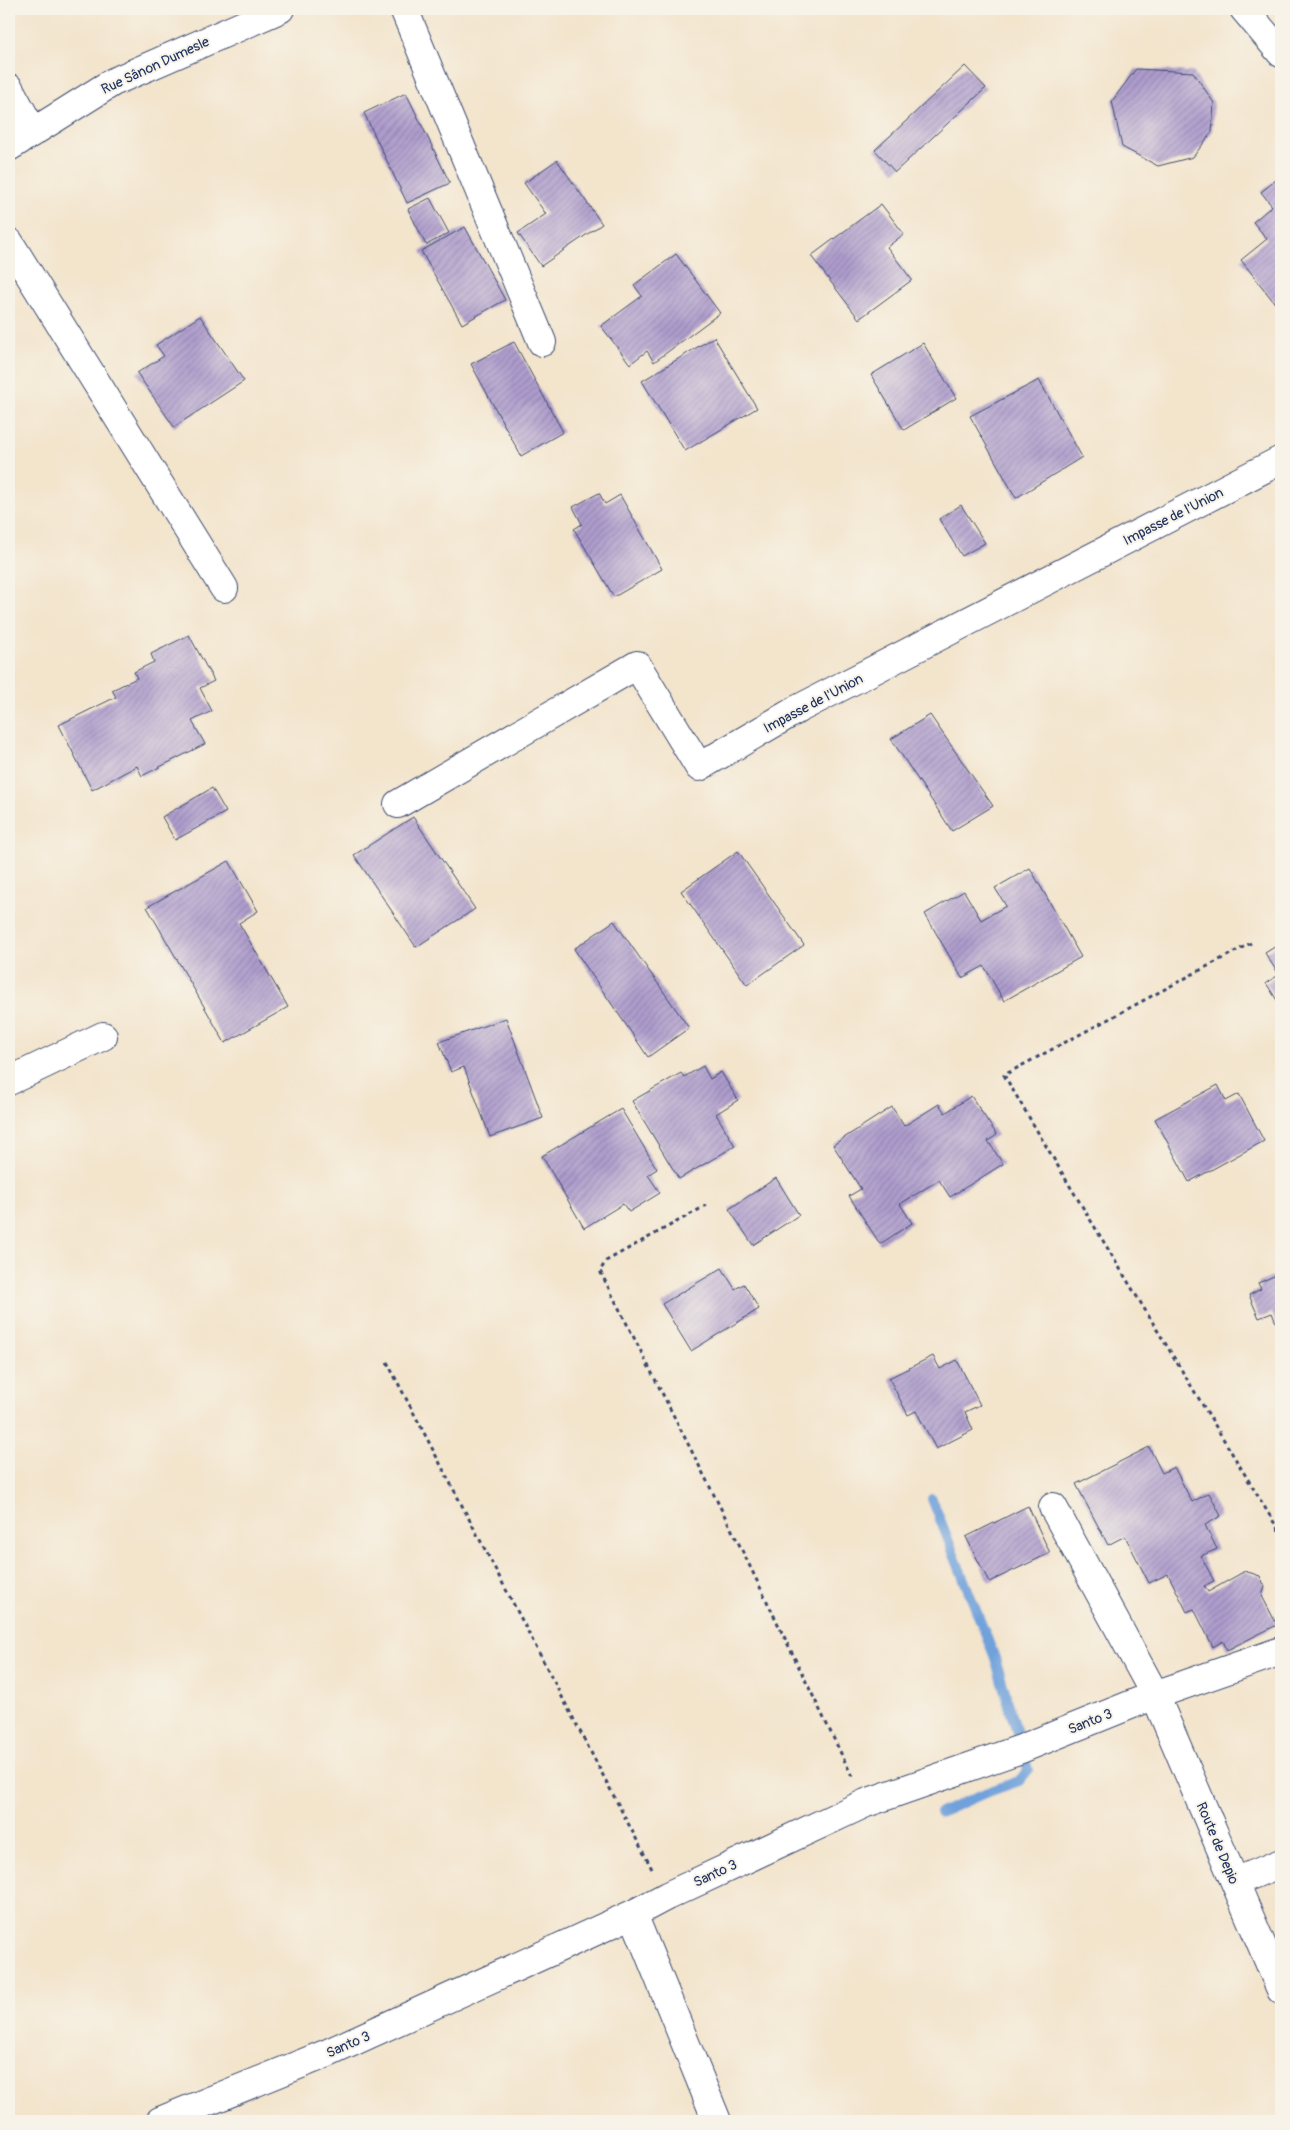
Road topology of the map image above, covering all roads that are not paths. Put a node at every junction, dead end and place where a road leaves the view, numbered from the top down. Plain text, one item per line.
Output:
1 (280, 9) edge
2 (404, 9) edge
3 (1244, 9) edge
4 (1281, 53) edge
5 (9, 88) edge
6 (33, 132) junction
7 (9, 147) edge
8 (9, 242) edge
9 (542, 342) dead end
10 (1281, 460) edge
11 (224, 588) dead end
12 (398, 804) dead end
13 (103, 1036) dead end
14 (9, 1081) edge
15 (1053, 1507) dead end
16 (1281, 1651) edge
17 (1155, 1695) junction
18 (1281, 1863) edge
19 (1235, 1882) junction
20 (633, 1914) junction
21 (1281, 1990) edge
22 (160, 2121) edge
23 (717, 2121) edge

1 - 6 street, Rue Sânon Dumesle
2 - 9 street
3 - 4 street
5 - 6 street
6 - 7 street, Rue Sânon Dumesle
8 - 11 street
10 - 12 street, Impasse de l'Union
13 - 14 street
15 - 17 street, Route de Depio
16 - 17 street, Santo 3
17 - 19 street, Route de Depio
17 - 20 street, Santo 3
18 - 19 street
19 - 21 street, Route de Depio
20 - 22 street, Santo 3
20 - 23 street

